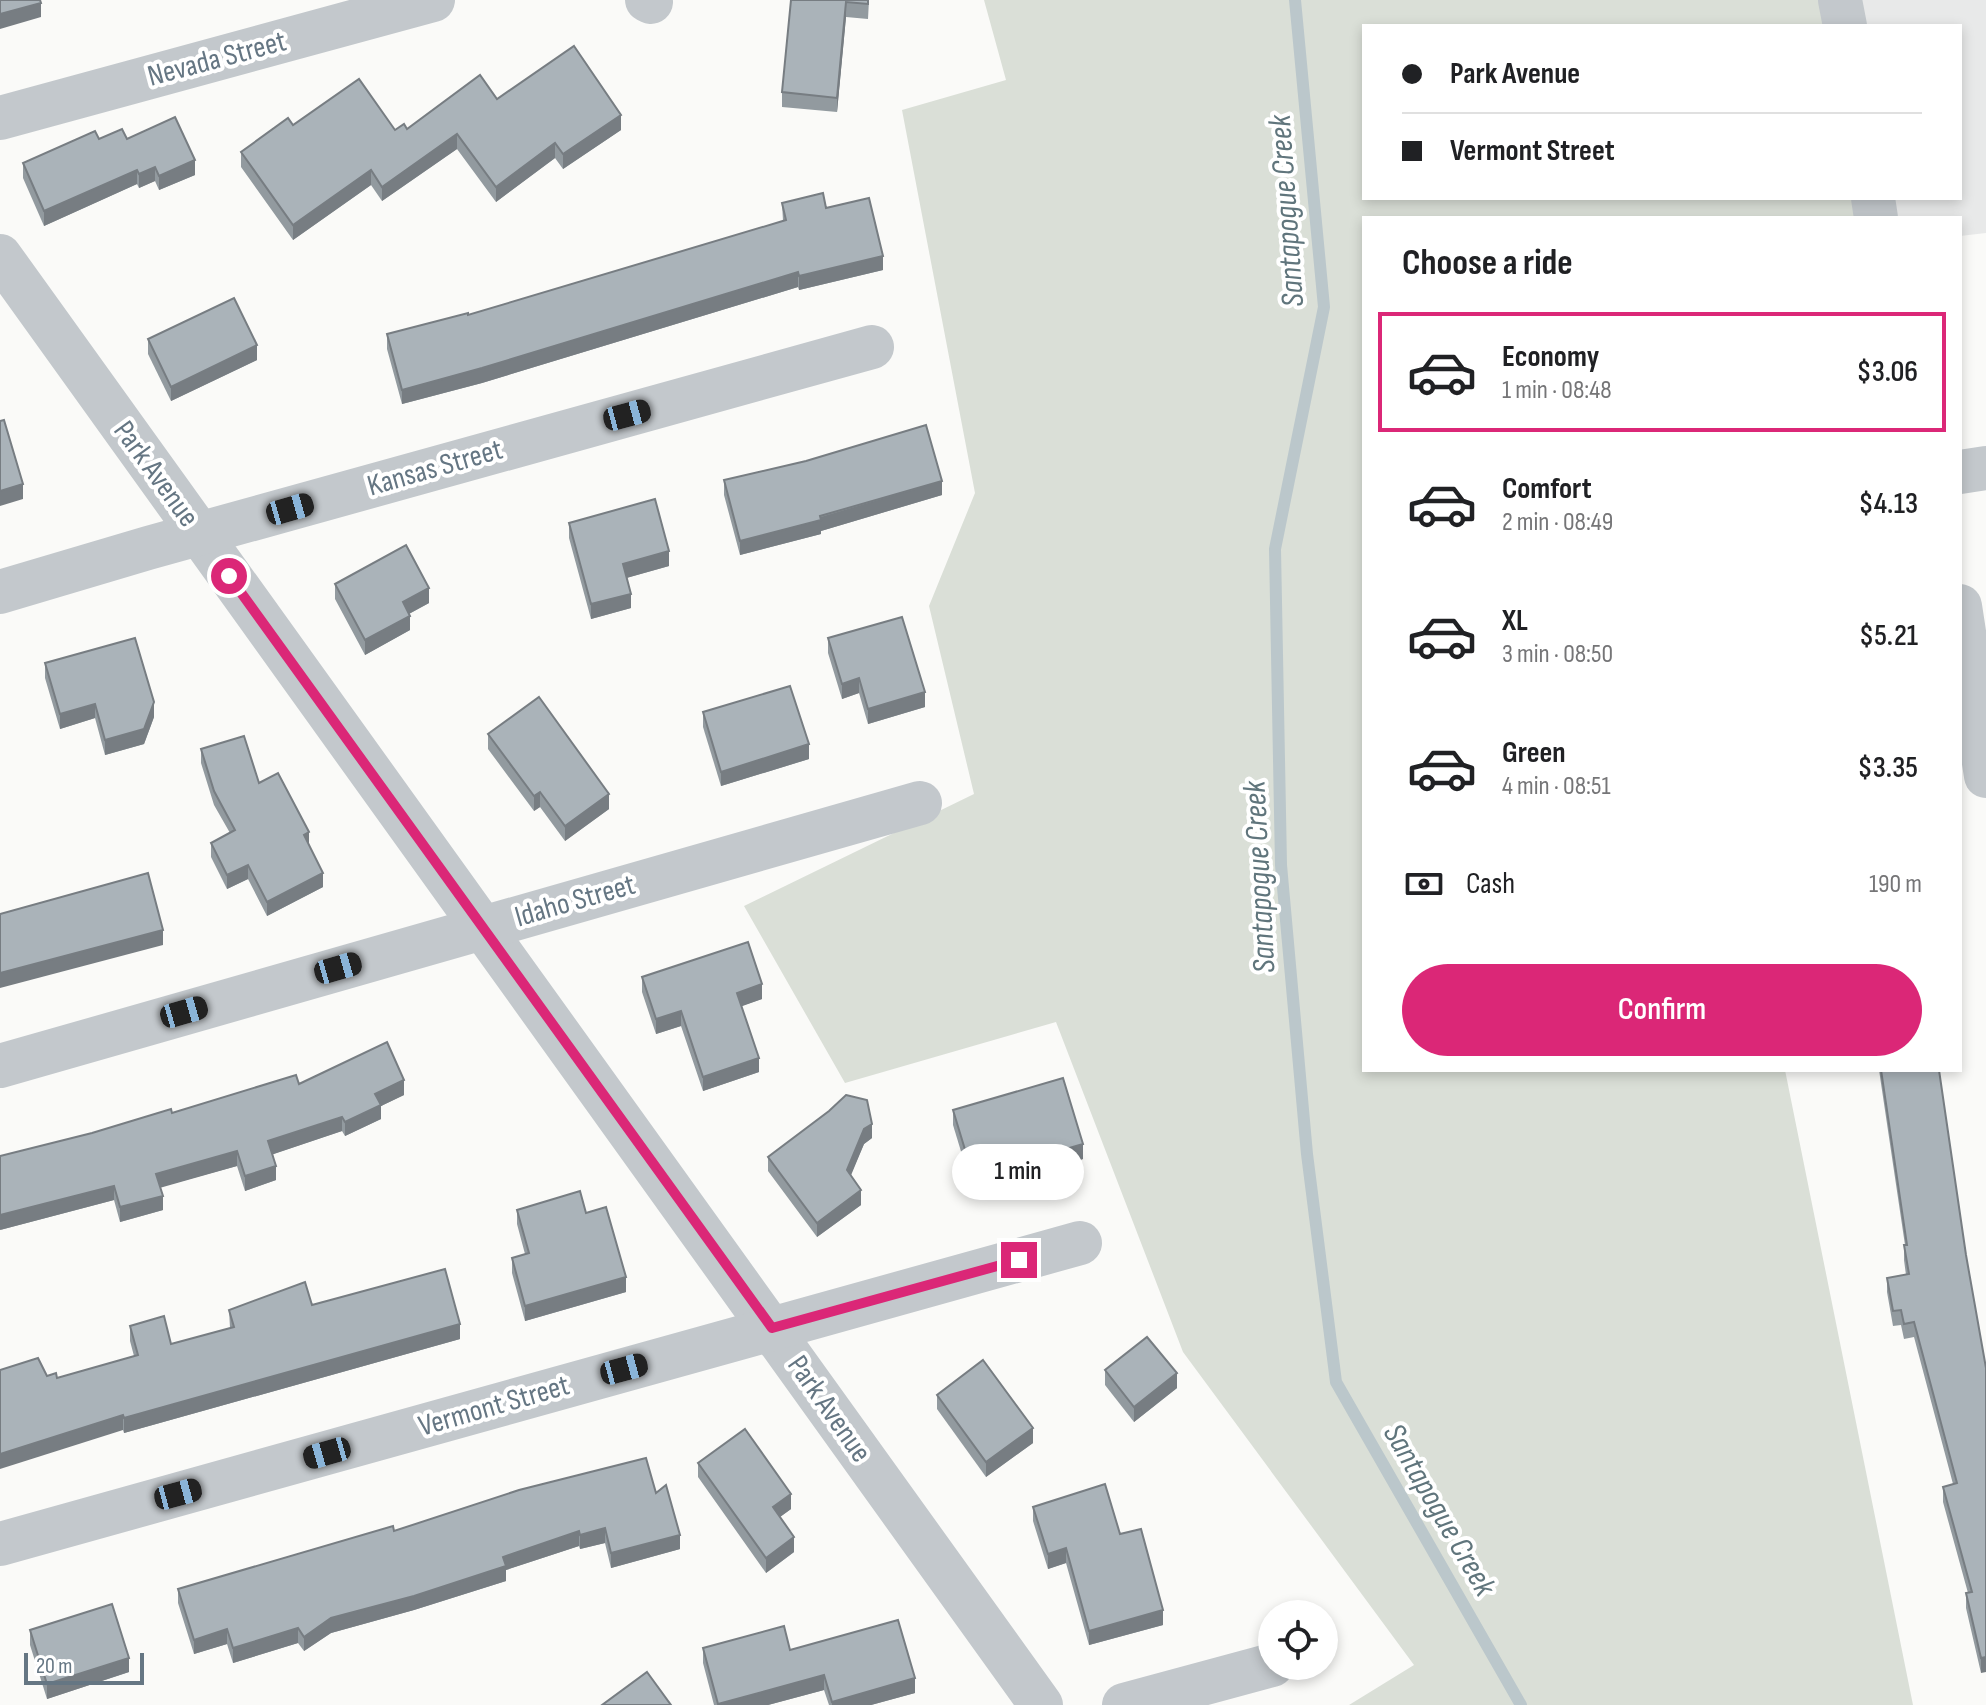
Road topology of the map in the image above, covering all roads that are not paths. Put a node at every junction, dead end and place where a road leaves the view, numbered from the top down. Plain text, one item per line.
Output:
1 (433, 0) edge
2 (1840, 0) edge
3 (1845, 24) edge
4 (0, 118) edge
5 (0, 256) edge
6 (872, 347) dead end
7 (1986, 468) edge
8 (1962, 472) edge
9 (199, 534) junction
10 (0, 592) edge
11 (1962, 619) edge
12 (1986, 776) edge
13 (920, 803) dead end
14 (482, 927) junction
15 (0, 1066) edge
16 (1080, 1243) dead end
17 (772, 1328) junction
18 (0, 1544) edge
19 (1258, 1669) edge
20 (1041, 1705) edge
21 (1124, 1705) edge

1 - 4 street, Nevada Street
2 - 3 street
5 - 9 street, Park Avenue
6 - 9 street, Kansas Street
7 - 8 street
9 - 10 street, Kansas Street
9 - 14 street, Park Avenue
11 - 12 street
13 - 14 street, Idaho Street
14 - 15 street, Idaho Street
14 - 17 street, Park Avenue
16 - 17 street, Vermont Street
17 - 18 street, Vermont Street
17 - 20 street, Park Avenue
19 - 21 street

